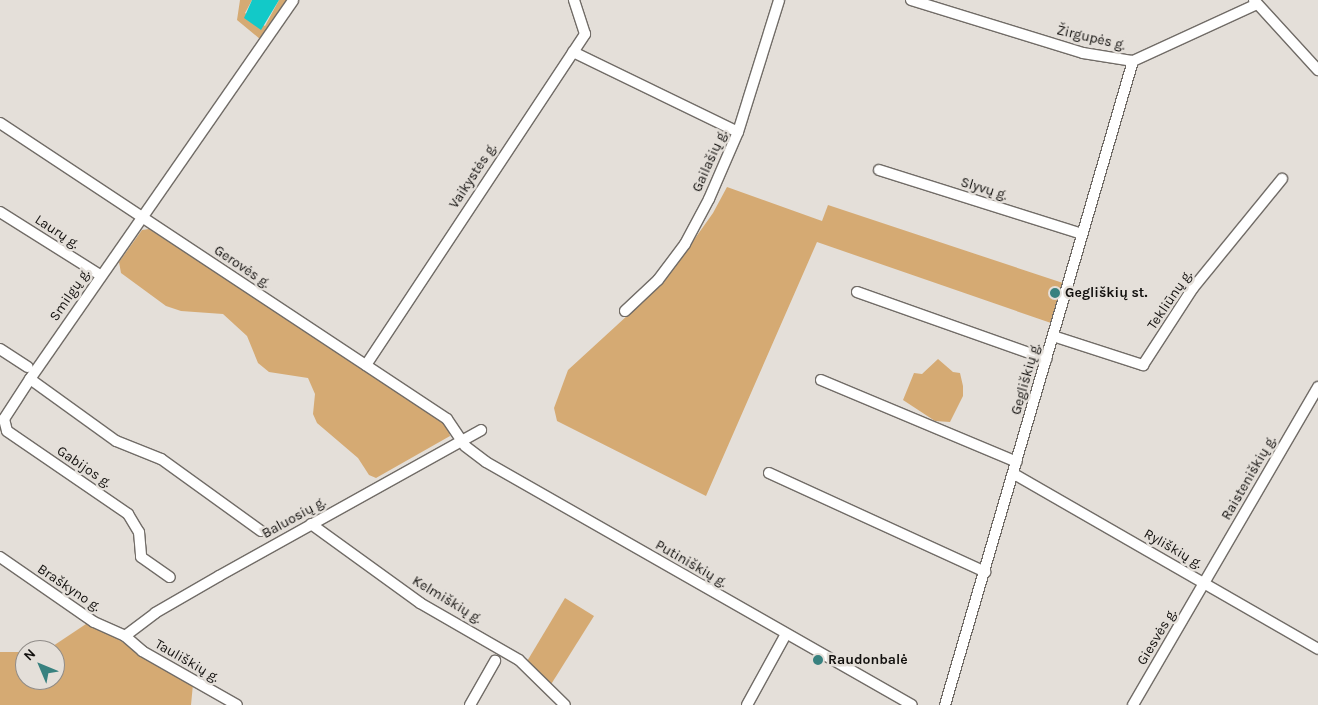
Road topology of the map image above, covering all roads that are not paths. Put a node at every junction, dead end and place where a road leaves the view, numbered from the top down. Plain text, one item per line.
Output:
1 (293, 0) edge
2 (574, 0) edge
3 (778, 0) edge
4 (912, 0) edge
5 (1256, 2) edge
6 (573, 52) junction
7 (1132, 61) junction
8 (1318, 70) edge
9 (0, 123) edge
10 (738, 132) junction
11 (879, 170) dead end
12 (1282, 179) dead end
13 (0, 212) edge
14 (141, 216) junction
15 (1082, 234) junction
16 (100, 275) junction
17 (857, 292) dead end
18 (625, 311) dead end
19 (1053, 336) junction
20 (0, 349) edge
21 (1046, 359) junction
22 (366, 365) junction
23 (28, 367) dead end
24 (30, 380) junction
25 (821, 380) dead end
26 (1318, 387) edge
27 (481, 430) dead end
28 (462, 441) junction
29 (1017, 462) junction
30 (769, 473) dead end
31 (1014, 474) junction
32 (311, 524) junction
33 (261, 531) dead end
34 (0, 557) edge
35 (985, 572) junction
36 (170, 577) dead end
37 (1205, 583) junction
38 (786, 634) junction
39 (125, 636) junction
40 (1318, 649) edge
41 (495, 661) dead end
42 (237, 705) edge
43 (470, 705) edge
44 (565, 705) edge
45 (747, 705) edge
46 (912, 705) edge
47 (945, 705) edge
48 (1133, 705) edge

1 - 14 street, Smilgų g.
2 - 6 street, Vaikystės g.
3 - 10 street, Gailašių g.
4 - 7 street, Žirgupės g.
5 - 7 street, Žirgupės g.
5 - 8 street
6 - 10 street
6 - 22 street, Vaikystės g.
7 - 15 street, Gegliškių g.
9 - 14 street, Gerovės g.
10 - 18 street, Gailašių g.
11 - 15 street, Slyvų g.
12 - 19 street, Tekliūnų g.
13 - 16 street, Laurų g.
14 - 16 street, Smilgų g.
14 - 22 street, Gerovės g.
15 - 19 street, Gegliškių g.
16 - 24 street, Smilgų g.
17 - 21 street
19 - 21 street, Gegliškių g.
20 - 23 street
21 - 29 street, Gegliškių g.
22 - 28 street, Gerovės g.
24 - 33 street
24 - 36 street, Gabijos g.
25 - 29 street
26 - 37 street, Raisteniškių g.
27 - 28 street, Baluosių g.
28 - 32 street, Baluosių g.
28 - 38 street, Putiniškių g.
29 - 31 street, Gegliškių g.
30 - 35 street
31 - 35 street, Gegliškių g.
31 - 37 street, Ryliškių g.
32 - 39 street, Baluosių g.
32 - 44 street, Kelmiškių g.
34 - 39 street, Braškyno g.
35 - 47 street, Gegliškių g.
37 - 40 street, Ryliškių g.
37 - 48 street, Giesvės g.
38 - 45 street
38 - 46 street, Putiniškių g.
39 - 42 street, Tauliškių g.
41 - 43 street

